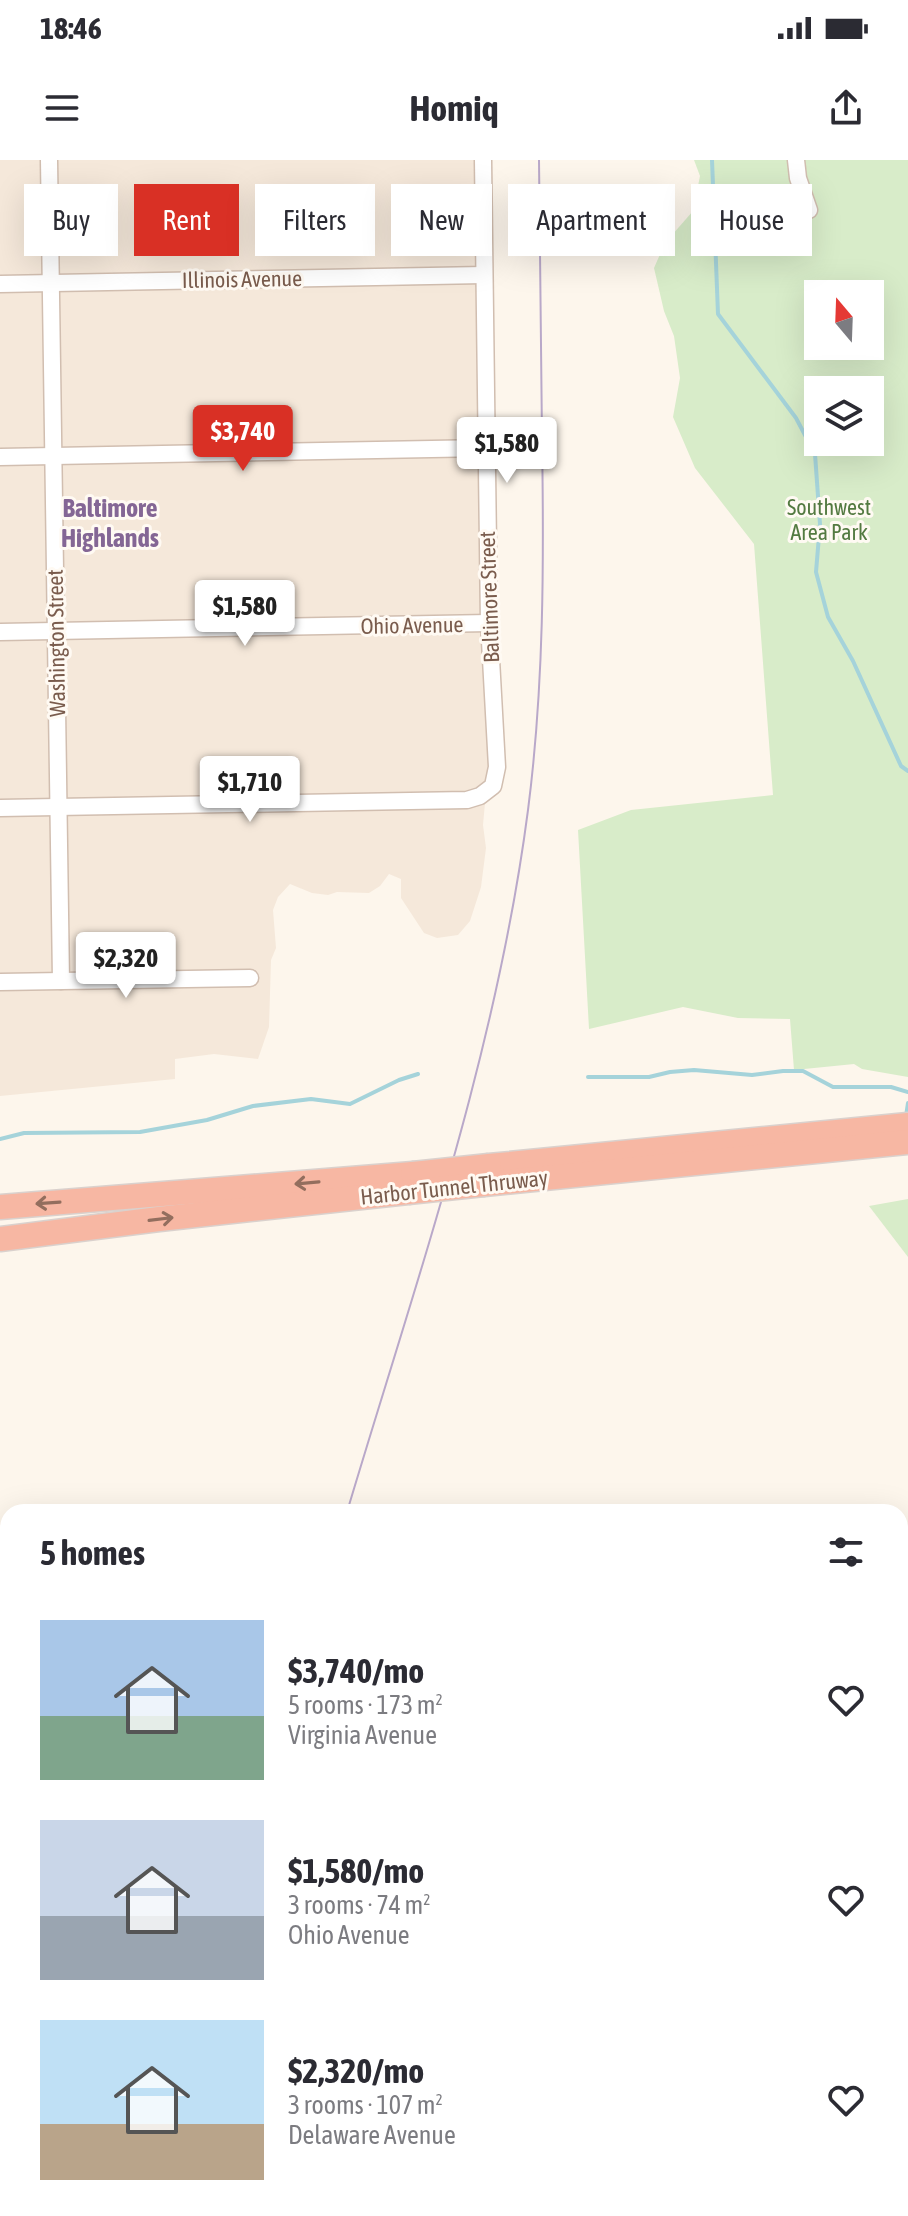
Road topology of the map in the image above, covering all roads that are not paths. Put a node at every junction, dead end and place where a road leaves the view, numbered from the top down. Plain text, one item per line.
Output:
1 (49, 160) edge
2 (483, 160) edge
3 (796, 160) edge
4 (800, 184) edge
5 (484, 275) junction
6 (51, 283) junction
7 (0, 284) edge
8 (486, 448) junction
9 (53, 456) junction
10 (0, 457) edge
11 (489, 623) junction
12 (56, 631) junction
13 (0, 632) edge
14 (0, 808) edge
15 (58, 808) junction
16 (250, 978) dead end
17 (61, 981) junction
18 (0, 982) edge
19 (908, 1125) edge
20 (908, 1142) edge
21 (803, 1144) junction
22 (410, 1183) junction
23 (0, 1207) edge
24 (0, 1239) edge

1 - 6 street, Washington Street
2 - 5 street, Baltimore Street
3 - 4 street
5 - 6 street, Illinois Avenue
5 - 8 street, Baltimore Street
6 - 7 street, Illinois Avenue
6 - 9 street, Washington Street
8 - 9 street
8 - 11 street, Baltimore Street
9 - 10 street
9 - 12 street, Washington Street
11 - 12 street, Ohio Avenue
11 - 15 street, Baltimore Street
12 - 13 street, Ohio Avenue
12 - 15 street, Washington Street
14 - 15 street
15 - 17 street, Washington Street
16 - 17 street
17 - 18 street
19 - 21 highway, Harbor Tunnel Thruway
20 - 21 highway, Harbor Tunnel Thruway
21 - 22 highway, Harbor Tunnel Thruway, bridge
22 -> 23 highway, Harbor Tunnel Thruway
24 -> 22 highway, Harbor Tunnel Thruway

